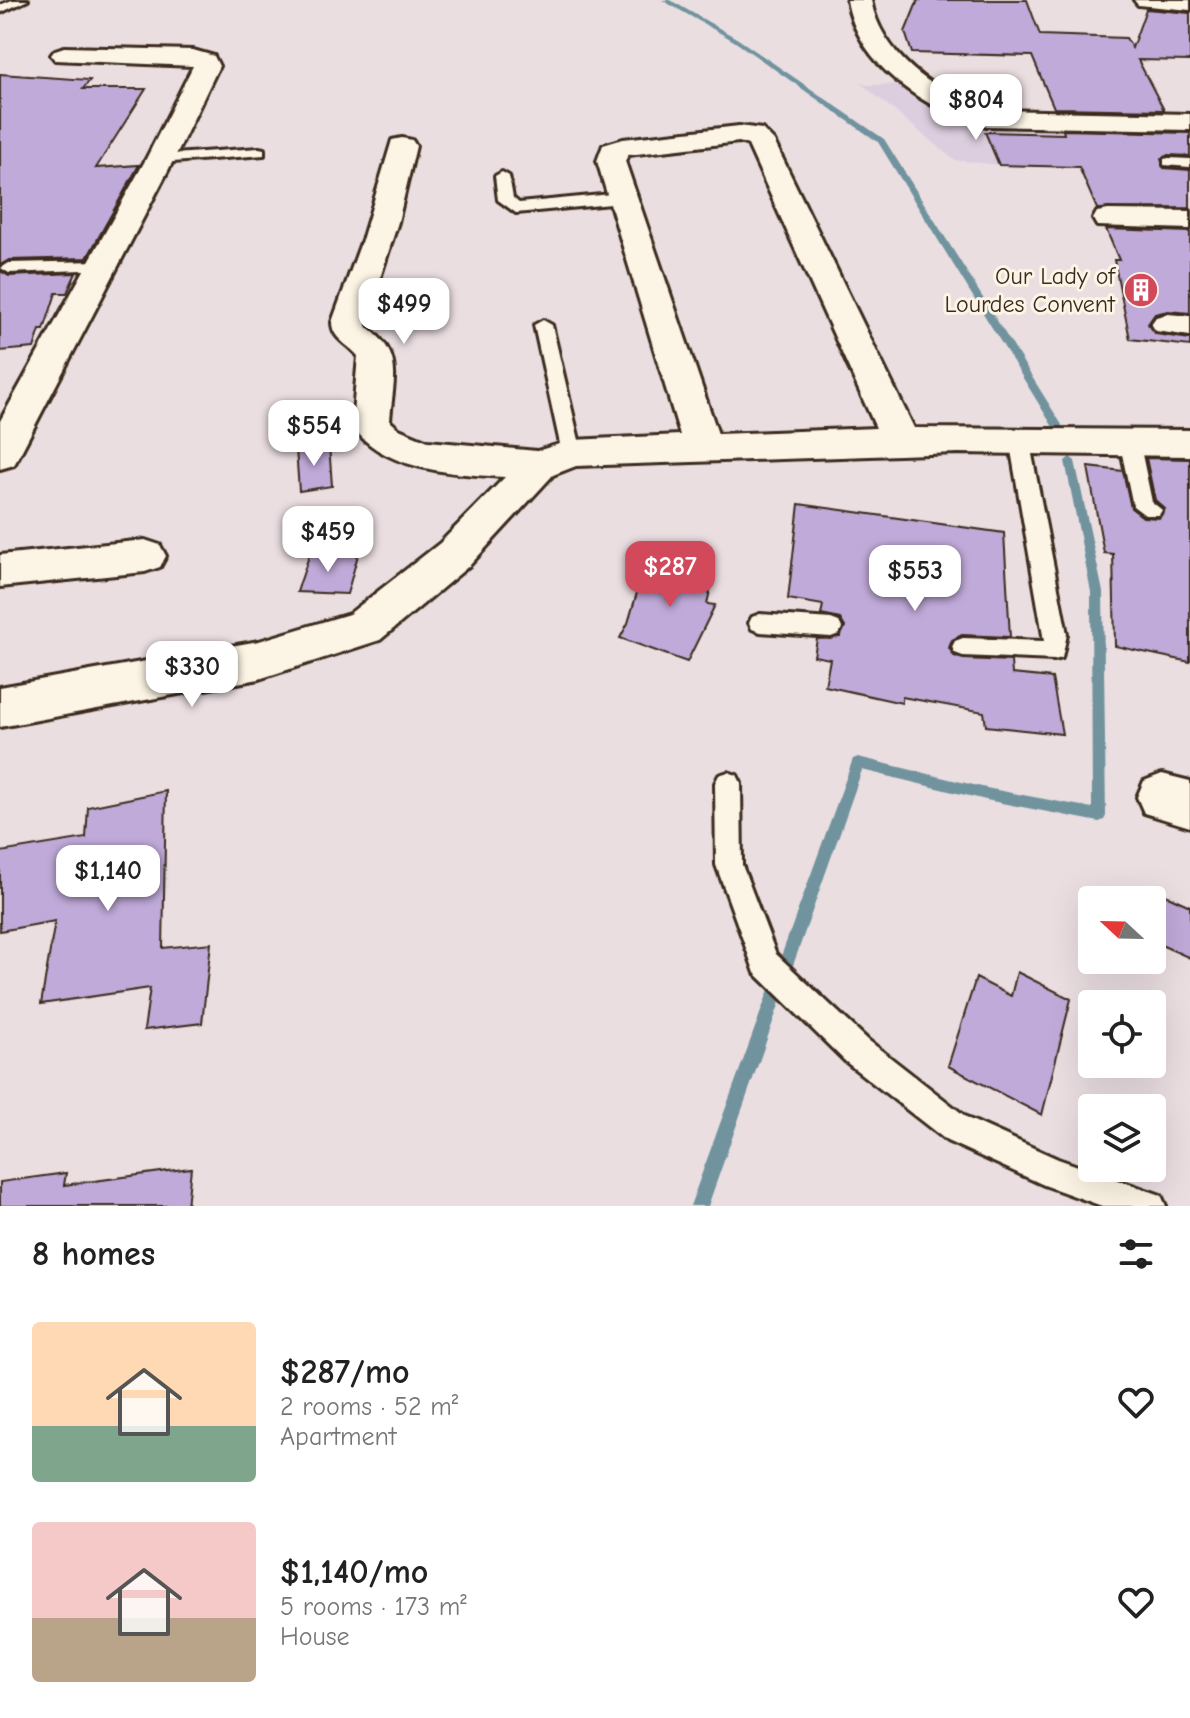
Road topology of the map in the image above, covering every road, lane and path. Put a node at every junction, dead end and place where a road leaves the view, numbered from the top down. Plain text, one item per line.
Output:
1 (22, 0) edge
2 (859, 0) edge
3 (1146, 0) edge
4 (1190, 3) edge
5 (0, 9) edge
6 (64, 55) dead end
7 (1190, 122) edge
8 (402, 146) dead end
9 (259, 152) dead end
10 (160, 159) junction
11 (1169, 162) dead end
12 (1190, 163) edge
13 (502, 176) dead end
14 (622, 198) junction
15 (1108, 219) dead end
16 (1190, 220) edge
17 (100, 266) junction
18 (9, 268) dead end
19 (543, 325) dead end
20 (900, 439) junction
21 (1019, 439) junction
22 (1129, 440) junction
23 (1190, 443) edge
24 (703, 447) junction
25 (0, 456) edge
26 (556, 459) junction
27 (1152, 510) dead end
28 (145, 556) dead end
29 (0, 571) edge
30 (760, 623) dead end
31 (831, 628) dead end
32 (963, 647) dead end
33 (3, 718) edge
34 (728, 783) dead end
35 (1150, 1206) edge

1 - 5 lane
2 - 7 street
3 - 4 street
6 - 10 street
8 - 26 street
9 - 10 lane
10 - 17 street
11 - 12 lane
13 - 14 lane
14 - 20 street
14 - 24 street
15 - 16 street
17 - 18 lane
17 - 25 street
19 - 26 lane
20 - 21 street
20 - 24 street
21 - 22 street
21 - 32 lane
22 - 23 street
22 - 27 lane
24 - 26 street
26 - 33 street
28 - 29 street
30 - 31 lane
34 - 35 lane

